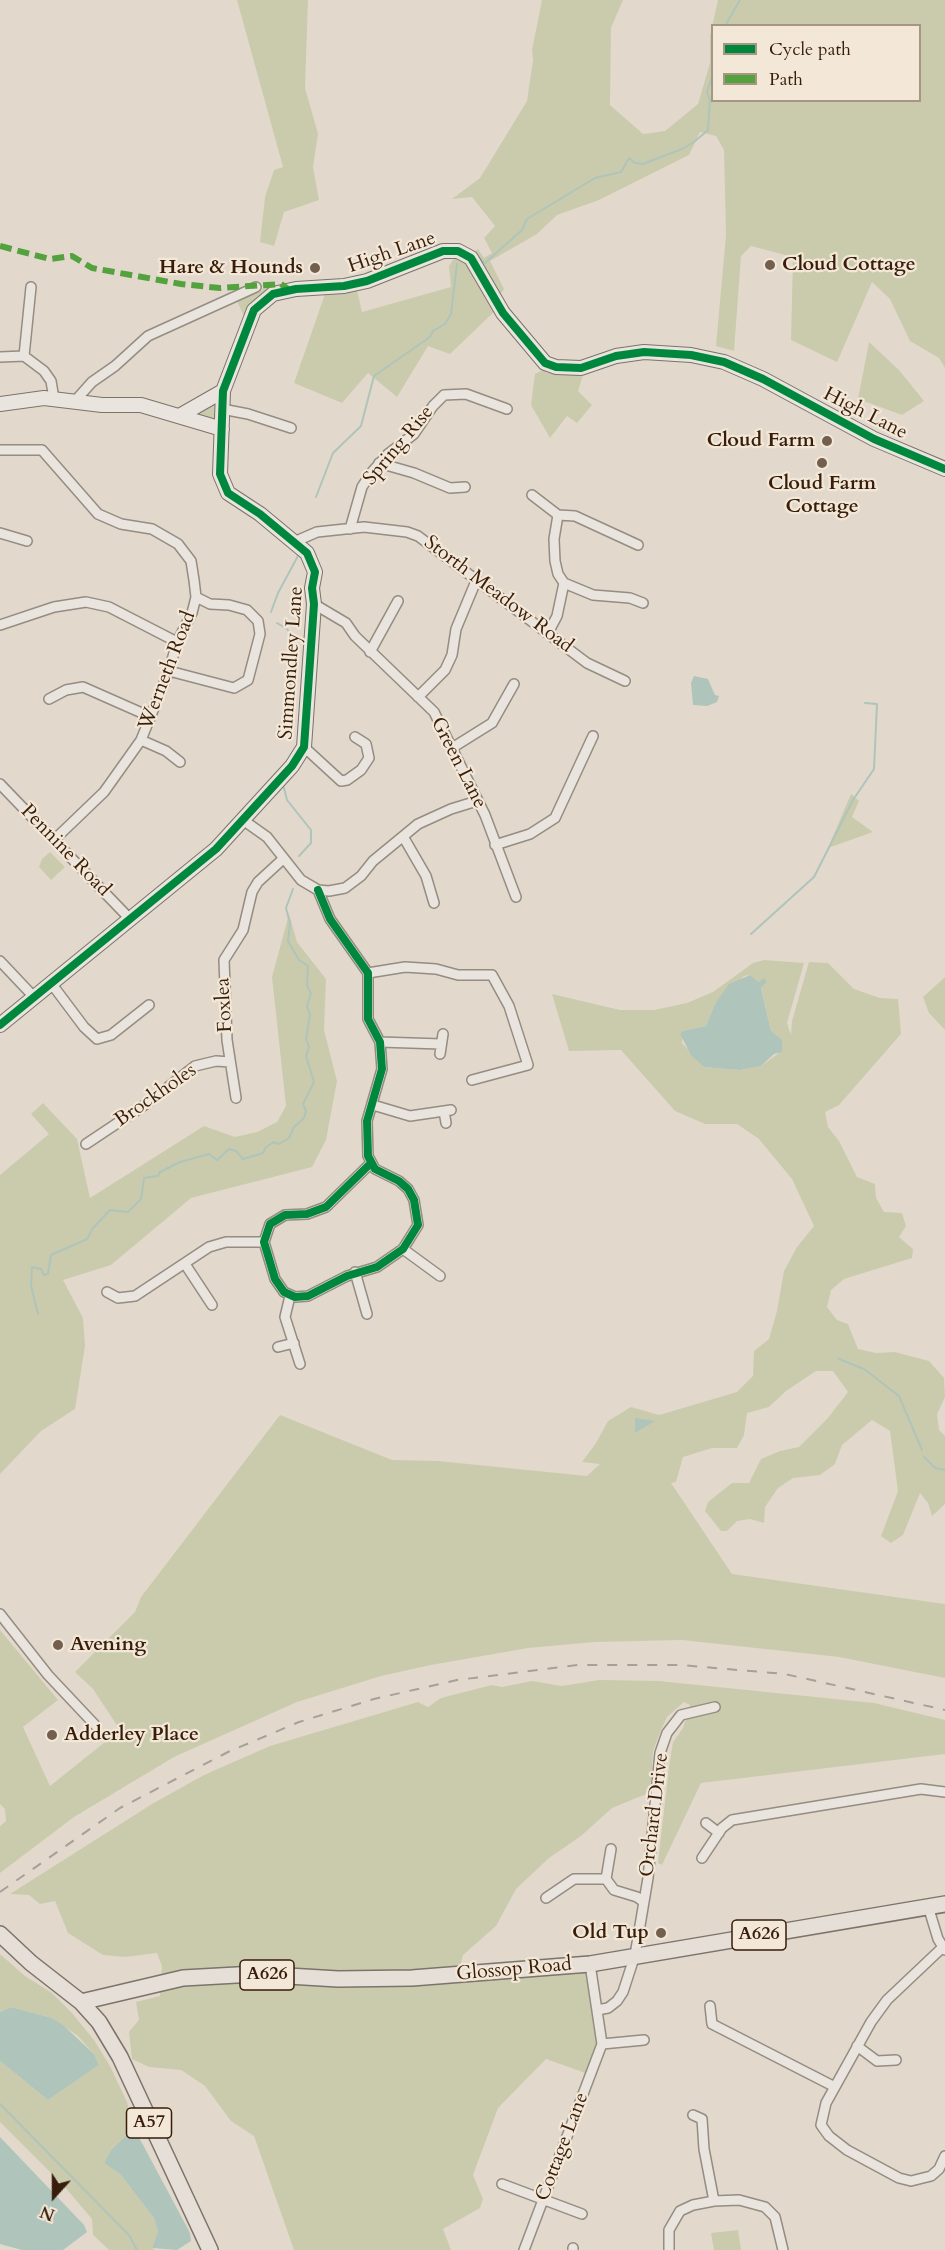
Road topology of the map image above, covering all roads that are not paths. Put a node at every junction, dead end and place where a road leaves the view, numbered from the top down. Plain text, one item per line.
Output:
1 (31, 287) dead end
2 (256, 287) dead end
3 (24, 356) junction
4 (0, 357) edge
5 (223, 391) junction
6 (54, 399) junction
7 (75, 401) junction
8 (0, 404) edge
9 (222, 409) junction
10 (507, 409) dead end
11 (181, 415) junction
12 (291, 428) dead end
13 (222, 429) junction
14 (0, 450) edge
15 (379, 464) junction
16 (945, 469) edge
17 (465, 487) dead end
18 (532, 495) dead end
19 (558, 515) junction
20 (351, 529) junction
21 (0, 533) edge
22 (27, 542) dead end
23 (294, 542) junction
24 (638, 546) dead end
25 (476, 580) junction
26 (564, 583) junction
27 (196, 597) junction
28 (398, 601) dead end
29 (643, 603) dead end
30 (314, 604) junction
31 (0, 625) edge
32 (548, 633) junction
33 (177, 642) junction
34 (370, 652) junction
35 (170, 671) junction
36 (625, 681) dead end
37 (514, 684) dead end
38 (418, 697) junction
39 (48, 699) dead end
40 (151, 717) junction
41 (593, 736) dead end
42 (355, 737) dead end
43 (141, 740) junction
44 (304, 747) junction
45 (452, 748) junction
46 (180, 762) dead end
47 (341, 781) junction
48 (0, 784) edge
49 (336, 790) dead end
50 (477, 801) junction
51 (243, 820) junction
52 (404, 838) junction
53 (54, 840) junction
54 (495, 845) junction
55 (283, 859) junction
56 (318, 890) junction
57 (516, 897) dead end
58 (434, 903) dead end
59 (130, 919) junction
60 (0, 960) edge
61 (368, 973) junction
62 (51, 983) junction
63 (34, 997) junction
64 (149, 1005) dead end
65 (0, 1025) edge
66 (380, 1042) junction
67 (442, 1044) dead end
68 (230, 1062) junction
69 (472, 1080) dead end
70 (236, 1098) dead end
71 (373, 1105) junction
72 (446, 1123) dead end
73 (86, 1144) dead end
74 (371, 1163) junction
75 (264, 1242) junction
76 (403, 1249) junction
77 (185, 1264) junction
78 (355, 1272) junction
79 (440, 1276) dead end
80 (107, 1292) dead end
81 (290, 1296) junction
82 (212, 1305) dead end
83 (367, 1314) dead end
84 (294, 1344) junction
85 (278, 1347) dead end
86 (300, 1364) dead end
87 (0, 1614) edge
88 (715, 1707) dead end
89 (96, 1726) dead end
90 (945, 1792) edge
91 (706, 1823) dead end
92 (718, 1833) junction
93 (611, 1849) dead end
94 (702, 1858) dead end
95 (606, 1879) junction
96 (546, 1898) dead end
97 (644, 1902) junction
98 (945, 1904) edge
99 (928, 1906) junction
100 (0, 1934) edge
101 (944, 1948) edge
102 (635, 1955) junction
103 (590, 1964) junction
104 (81, 2002) junction
105 (710, 2006) dead end
106 (597, 2010) junction
107 (644, 2040) dead end
108 (602, 2044) junction
109 (857, 2046) junction
110 (896, 2060) dead end
111 (835, 2087) junction
112 (693, 2115) dead end
113 (945, 2156) edge
114 (942, 2171) edge
115 (502, 2184) dead end
116 (542, 2199) junction
117 (714, 2201) junction
118 (582, 2214) dead end
119 (210, 2250) edge
120 (524, 2250) edge
121 (669, 2250) edge
122 (783, 2250) edge

1 - 3 street
2 - 7 street
3 - 4 street
3 - 6 street
5 - 9 street, Simmondley Lane
5 - 11 street
5 - 16 street, High Lane
6 - 7 street
6 - 8 street
7 - 11 street
9 - 12 street
9 - 13 street, Simmondley Lane
10 - 15 street, Spring Rise
11 - 13 street
13 - 23 street, Simmondley Lane
14 - 27 street, Werneth Road
15 - 17 street
15 - 20 street, Spring Rise
18 - 19 street
19 - 24 street
19 - 26 street
20 - 23 street, Storth Meadow Road
20 - 25 street, Storth Meadow Road
21 - 22 street
23 - 30 street, Simmondley Lane
25 - 32 street, Storth Meadow Road
25 - 38 street
26 - 29 street
26 - 32 street
27 - 33 street, Werneth Road
27 - 35 street
28 - 34 street
30 - 34 street, Green Lane
30 - 44 street, Simmondley Lane
31 - 33 street
32 - 36 street, Storth Meadow Road
33 - 35 street, Werneth Road
34 - 38 street, Green Lane
35 - 40 street, Werneth Road
37 - 45 street
38 - 45 street, Green Lane
39 - 40 street
40 - 43 street, Werneth Road
41 - 54 street
42 - 47 street
43 - 46 street
43 - 53 street, Werneth Road
44 - 47 street
44 - 51 street, Simmondley Lane
45 - 50 street, Green Lane
47 - 49 street
48 - 53 street, Pennine Road
50 - 52 street
50 - 54 street, Green Lane
51 - 55 street
51 - 59 street, Simmondley Lane
52 - 56 street
52 - 58 street
53 - 59 street, Pennine Road
54 - 57 street, Green Lane
55 - 56 street
55 - 68 street, Foxlea
56 - 61 street
59 - 62 street, Simmondley Lane
60 - 63 street
61 - 66 street
61 - 69 street
62 - 63 street, Simmondley Lane
62 - 64 street
63 - 65 street, Simmondley Lane
66 - 67 street
66 - 71 street
68 - 70 street, Foxlea
68 - 73 street, Brockholes
71 - 72 street
71 - 74 street
74 - 75 street
74 - 76 street
75 - 77 street
75 - 81 street
76 - 78 street
76 - 79 street
77 - 80 street
77 - 82 street
78 - 81 street
78 - 83 street
81 - 84 street
84 - 85 street
84 - 86 street
87 - 89 street
88 - 97 street, Orchard Drive
90 - 92 street
91 - 92 street
92 - 94 street
93 - 95 street
95 - 96 street
95 - 97 street
97 - 102 street, Orchard Drive
98 - 99 main road, Glossop Road / A626
99 - 101 street
99 - 102 main road, Glossop Road / A626
100 - 104 main road, A57
101 - 109 street
102 - 103 main road, Glossop Road / A626
102 - 106 street
103 - 104 main road, Glossop Road / A626
103 - 106 street, Cottage Lane
104 - 119 main road, A57
105 - 111 street
106 - 108 street, Cottage Lane
107 - 108 street
108 - 116 street, Cottage Lane
109 - 110 street
109 - 111 street
111 - 114 street
112 - 117 street
113 - 114 street
115 - 116 street
116 - 118 street
116 - 120 street, Cottage Lane
117 - 121 street
117 - 122 street

